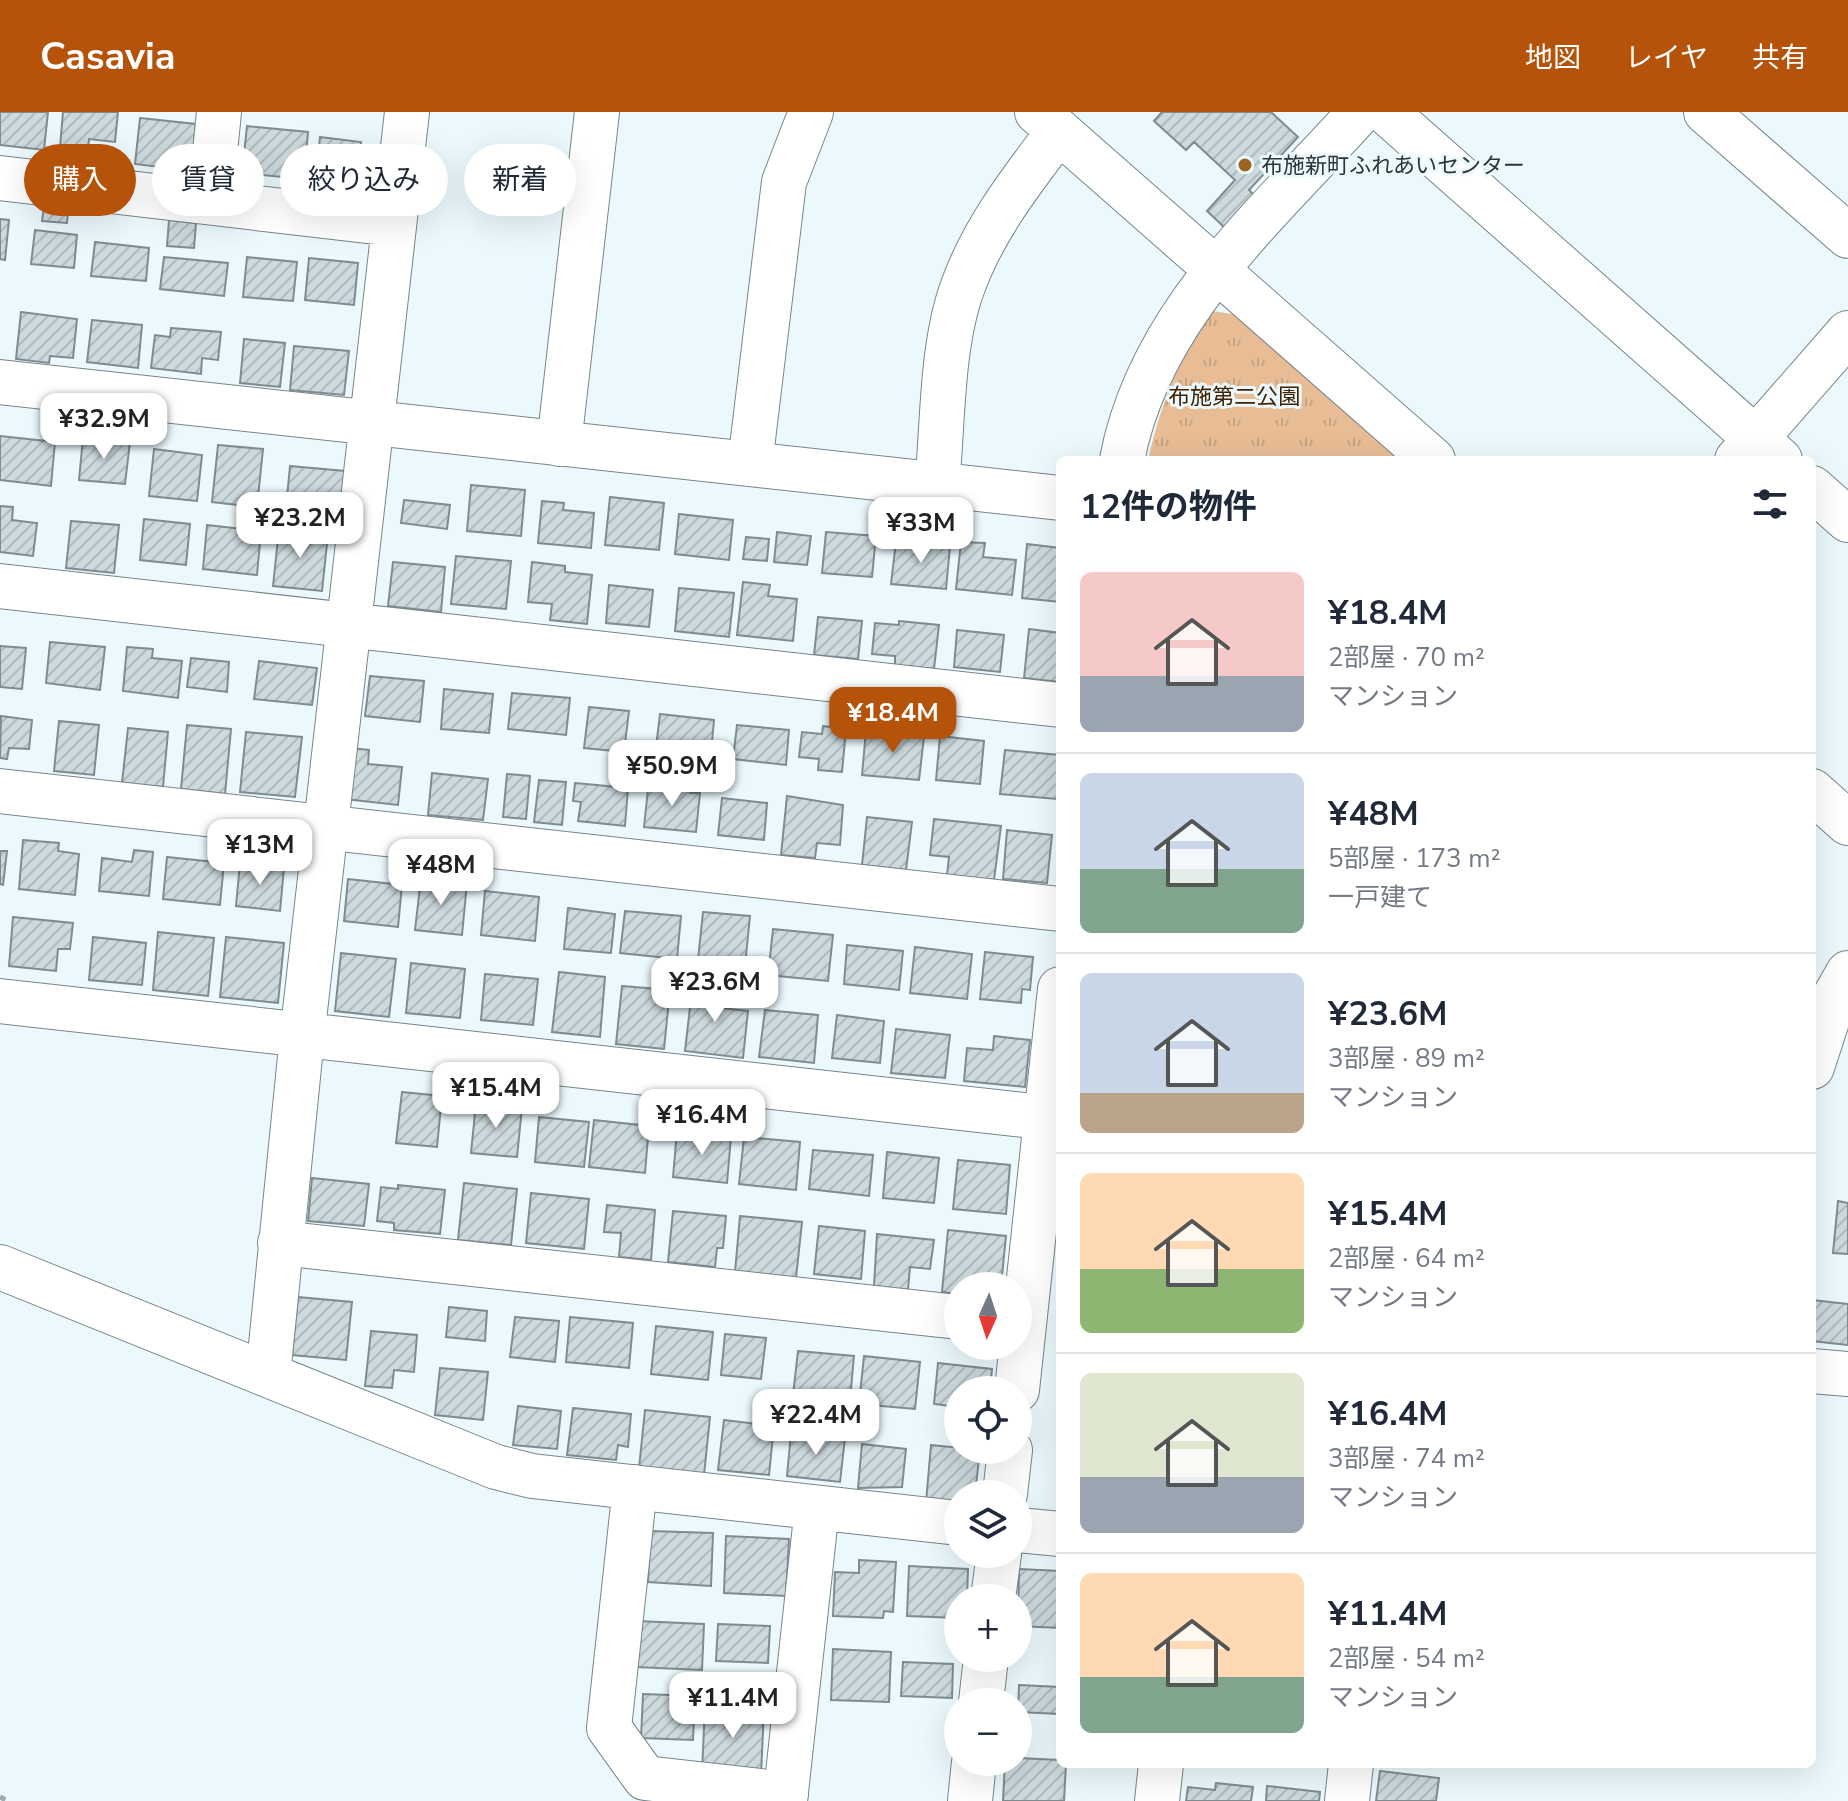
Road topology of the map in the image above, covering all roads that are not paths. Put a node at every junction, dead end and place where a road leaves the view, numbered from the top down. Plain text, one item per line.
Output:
1 (219, 112) edge
2 (407, 112) edge
3 (597, 112) edge
4 (811, 112) edge
5 (1360, 112) edge
6 (1386, 112) edge
7 (1706, 112) edge
8 (1048, 121) edge
9 (216, 144) edge
10 (0, 178) edge
11 (152, 195) edge
12 (264, 208) edge
13 (393, 224) junction
14 (1848, 236) edge
15 (1217, 270) junction
16 (1848, 333) edge
17 (0, 382) edge
18 (373, 423) junction
19 (559, 444) junction
20 (1758, 453) edge
21 (1123, 456) edge
22 (1428, 456) edge
23 (750, 464) junction
24 (937, 486) junction
25 (1816, 492) edge
26 (1056, 498) edge
27 (1848, 520) edge
28 (0, 586) edge
29 (349, 626) junction
30 (1056, 705) edge
31 (0, 791) edge
32 (1816, 795) edge
33 (1848, 823) edge
34 (326, 829) junction
35 (1056, 909) edge
36 (1848, 973) edge
37 (0, 1001) edge
38 (302, 1037) junction
39 (1816, 1055) edge
40 (1056, 1063) edge
41 (1053, 1118) edge
42 (280, 1243) junction
43 (0, 1267) edge
44 (944, 1315) edge
45 (1034, 1326) edge
46 (1816, 1371) edge
47 (1848, 1374) edge
48 (268, 1375) junction
49 (1021, 1376) edge
50 (635, 1487) junction
51 (817, 1508) junction
52 (944, 1522) edge
53 (1032, 1531) edge
54 (1056, 1534) edge
55 (1161, 1768) edge
56 (1351, 1768) edge
57 (973, 1776) edge
58 (785, 1798) edge
59 (970, 1801) edge
60 (1157, 1801) edge
61 (1347, 1801) edge

1 - 9 street
2 - 13 street
3 - 19 street
4 - 23 street
5 - 15 street
6 - 20 street
7 - 14 street
8 - 15 street
8 - 24 street
10 - 11 street
12 - 13 street
13 - 18 street
15 - 21 street
15 - 22 street
16 - 20 street
17 - 18 street
18 - 19 street
18 - 29 street
19 - 23 street
23 - 24 street
24 - 26 street
25 - 27 street
28 - 29 street
29 - 30 street
29 - 34 street
31 - 34 street
32 - 33 street
34 - 35 street
34 - 38 street
36 - 39 street
37 - 38 street
38 - 41 street
38 - 42 street
40 - 41 street
41 - 45 street
42 - 44 street
42 - 48 street
43 - 48 street
45 - 49 street
46 - 47 street
48 - 50 street
50 - 51 street
50 - 58 street
51 - 52 street
51 - 58 street
53 - 54 street
55 - 60 street
56 - 61 street
57 - 59 street

